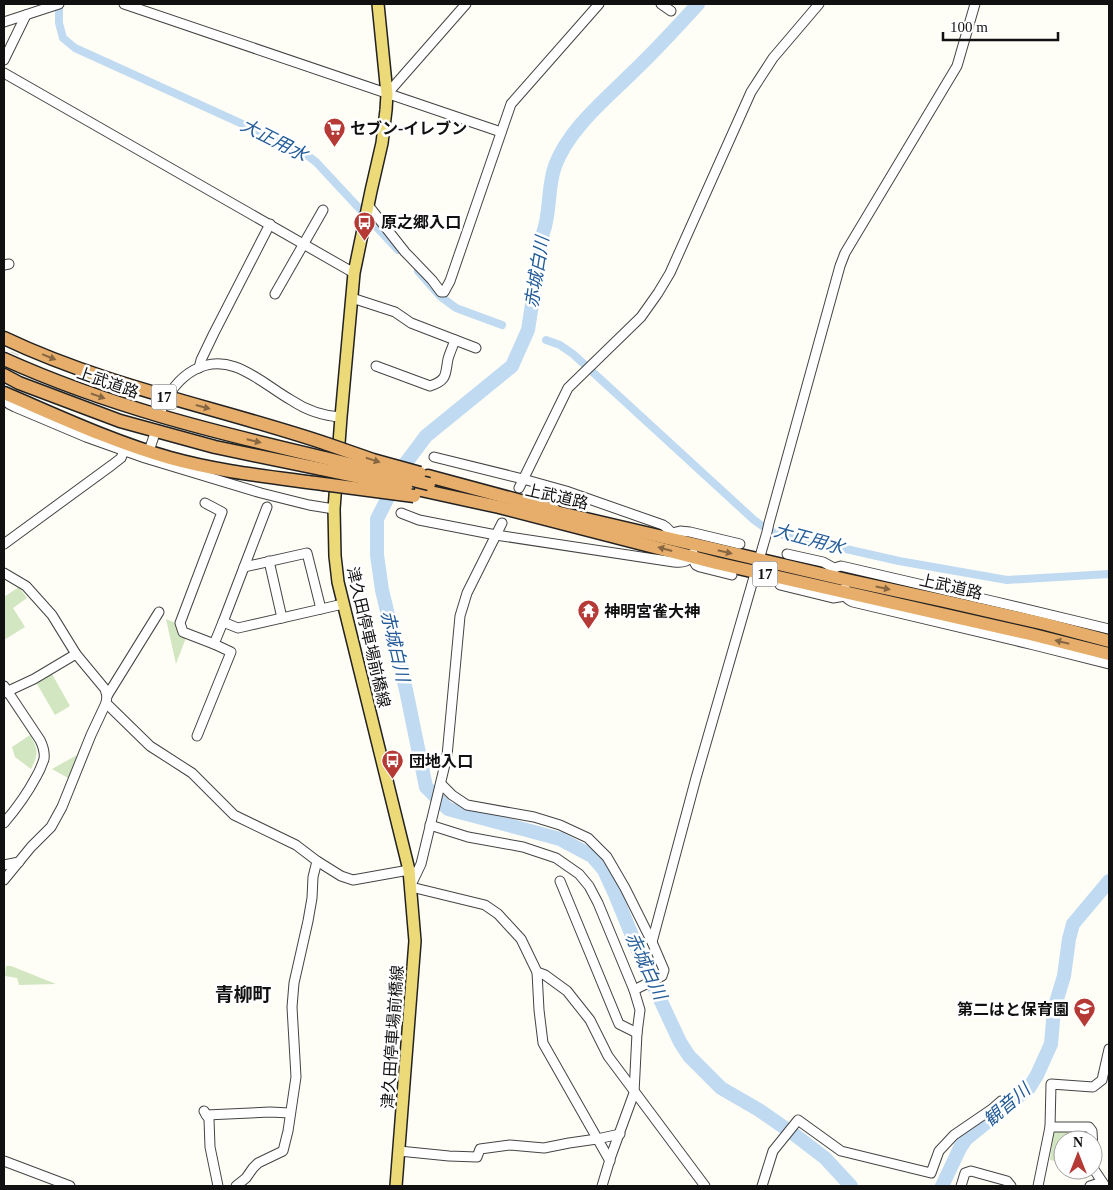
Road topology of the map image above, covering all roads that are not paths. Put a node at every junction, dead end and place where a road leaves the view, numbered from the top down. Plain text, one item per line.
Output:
1 (124, 4) edge
2 (378, 4) edge
3 (466, 4) edge
4 (599, 4) edge
5 (661, 4) edge
6 (820, 4) edge
7 (975, 4) edge
8 (55, 5) edge
9 (671, 11) dead end
10 (26, 15) junction
11 (4, 22) edge
12 (4, 60) edge
13 (4, 73) edge
14 (387, 94) junction
15 (501, 132) junction
16 (368, 207) junction
17 (323, 210) dead end
18 (270, 224) junction
19 (304, 244) junction
20 (354, 273) junction
21 (275, 294) dead end
22 (352, 298) junction
23 (4, 338) edge
24 (455, 340) junction
25 (476, 348) dead end
26 (13, 352) edge
27 (376, 366) dead end
28 (199, 368) junction
29 (4, 378) edge
30 (4, 393) edge
31 (4, 397) edge
32 (167, 398) junction
33 (161, 411) dead end
34 (341, 417) junction
35 (155, 433) dead end
36 (124, 451) junction
37 (149, 451) junction
38 (434, 457) dead end
39 (323, 464) junction
40 (524, 479) junction
41 (423, 486) junction
42 (519, 488) dead end
43 (205, 503) dead end
44 (267, 507) dead end
45 (334, 509) junction
46 (401, 513) dead end
47 (502, 523) dead end
48 (496, 535) junction
49 (674, 537) junction
50 (4, 544) edge
51 (740, 544) dead end
52 (693, 551) junction
53 (787, 554) dead end
54 (269, 561) junction
55 (758, 566) junction
56 (244, 567) junction
57 (832, 572) junction
58 (4, 574) edge
59 (732, 575) dead end
60 (780, 585) dead end
61 (846, 589) junction
62 (343, 604) junction
63 (321, 609) junction
64 (159, 612) dead end
65 (282, 618) junction
66 (223, 622) junction
67 (1109, 630) edge
68 (1109, 641) edge
69 (214, 644) junction
70 (76, 654) junction
71 (1109, 654) edge
72 (1109, 664) edge
73 (5, 690) edge
74 (106, 700) junction
75 (197, 736) dead end
76 (441, 784) junction
77 (431, 822) junction
78 (4, 823) edge
79 (317, 860) junction
80 (19, 862) junction
81 (4, 865) edge
82 (409, 870) junction
83 (4, 880) edge
84 (560, 881) dead end
85 (411, 886) junction
86 (652, 942) junction
87 (537, 972) junction
88 (635, 989) junction
89 (637, 1033) junction
90 (1109, 1049) edge
91 (634, 1093) junction
92 (1001, 1101) dead end
93 (290, 1113) junction
94 (1050, 1126) junction
95 (1091, 1130) edge
96 (620, 1134) junction
97 (597, 1139) junction
98 (400, 1151) junction
99 (4, 1161) edge
100 (610, 1161) junction
101 (1103, 1184) edge
102 (70, 1186) edge
103 (218, 1186) edge
104 (236, 1186) edge
105 (396, 1186) edge
106 (602, 1186) edge
107 (705, 1186) edge
108 (762, 1186) edge
109 (961, 1186) edge
110 (1011, 1186) edge
111 (1038, 1186) edge
112 (1090, 1186) edge

1 - 14 street
2 - 14 main road, 津久田停車場前橋線
3 - 14 street
4 - 15 street
5 - 9 street
6 - 40 street
7 - 55 street
8 - 10 street
10 - 11 street
10 - 12 street
13 - 18 street
14 - 15 street
14 - 16 main road, 津久田停車場前橋線
15 - 16 street
16 - 20 main road, 津久田停車場前橋線
17 - 19 street
18 - 19 street
18 - 28 street
19 - 20 street
19 - 21 street
20 - 22 main road, 津久田停車場前橋線
22 - 24 street
22 - 34 main road, 津久田停車場前橋線
23 - 26 highway, 17
24 - 25 street
24 - 27 street
26 -> 32 highway, 17
26 -> 39 highway, 上武道路 / 17
28 - 32 street
28 - 34 street
29 - 39 highway, 上武道路 / 17
30 - 37 highway, 17
31 - 36 street
32 - 33 street
32 -> 41 highway, 17, bridge
34 - 45 main road, 津久田停車場前橋線
35 - 37 street
36 - 45 street
36 - 50 street
37 - 41 highway, 17, bridge
38 - 40 street
39 - 41 highway, 上武道路 / 17, bridge
40 - 42 street
40 - 49 street
41 - 49 highway, 上武道路 / 17
52 -> 41 highway, 上武道路 / 17
43 - 69 street
44 - 56 street
45 - 62 main road, 津久田停車場前橋線
46 - 48 street
47 - 48 street
48 - 52 street
48 - 76 street
49 - 51 street
49 - 52 highway, 上武道路 / 17
52 - 55 highway, 上武道路 / 17
52 - 59 street
53 - 57 street
54 - 56 street
54 - 63 street
54 - 65 street
55 - 57 highway, 上武道路 / 17
55 - 61 highway, 上武道路 / 17
55 - 86 street
56 - 66 street
57 - 61 highway, 上武道路 / 17
57 - 67 street
58 - 70 street
60 - 61 street
61 -> 68 highway, 上武道路 / 17
71 -> 61 highway, 上武道路 / 17
61 - 72 street
62 - 63 street
62 - 82 main road, 津久田停車場前橋線
63 - 65 street
64 - 74 street
65 - 66 street
66 - 69 street
69 - 75 street
70 - 73 street
70 - 74 street
73 - 78 street
74 - 79 street
74 - 80 street
76 - 77 street
76 - 86 street
77 - 85 street
77 - 88 street
79 - 82 street
79 - 93 street
80 - 81 street
80 - 83 street
82 - 85 main road, 津久田停車場前橋線
84 - 89 street
85 - 87 street
85 - 98 main road, 津久田停車場前橋線
86 - 88 street
87 - 91 street
87 - 97 street
88 - 89 street
89 - 91 street
90 - 94 street
91 - 96 street
91 - 107 street
92 - 108 street
93 - 103 street
93 - 104 street
94 - 95 street
94 - 111 street
96 - 97 street
96 - 100 street
97 - 98 street
97 - 100 street
98 - 105 main road, 津久田停車場前橋線
99 - 102 street
100 - 106 street
101 - 112 street
109 - 110 street

